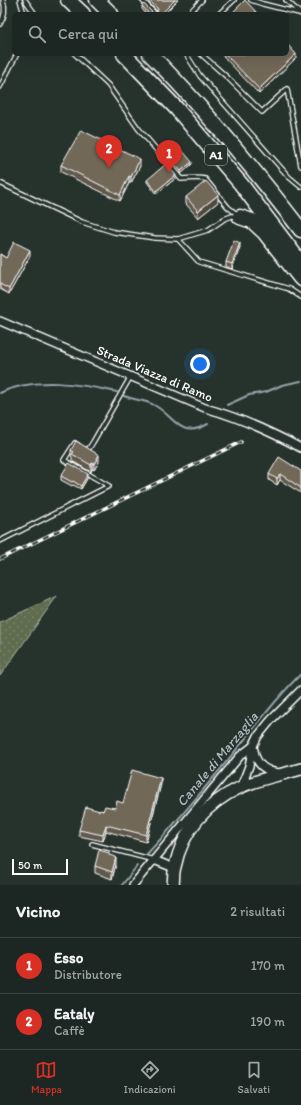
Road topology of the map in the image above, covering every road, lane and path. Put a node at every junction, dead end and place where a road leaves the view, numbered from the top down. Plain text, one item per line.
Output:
1 (3, 0) edge
2 (20, 0) edge
3 (25, 0) edge
4 (68, 0) edge
5 (97, 0) edge
6 (142, 0) edge
7 (202, 0) edge
8 (226, 0) edge
9 (234, 0) edge
10 (251, 0) edge
11 (288, 1) edge
12 (230, 4) junction
13 (23, 12) edge
14 (34, 12) edge
15 (81, 12) edge
16 (109, 12) edge
17 (153, 12) edge
18 (190, 12) edge
19 (221, 12) edge
20 (300, 13) edge
21 (0, 24) edge
22 (16, 56) edge
23 (76, 56) edge
24 (126, 56) edge
25 (152, 56) edge
26 (187, 56) edge
27 (204, 56) edge
28 (0, 87) edge
29 (301, 166) edge
30 (0, 183) edge
31 (301, 187) edge
32 (240, 216) junction
33 (301, 230) edge
34 (178, 239) junction
35 (301, 263) edge
36 (301, 279) edge
37 (301, 297) edge
38 (0, 321) edge
39 (131, 376) junction
40 (301, 448) edge
41 (0, 541) edge
42 (301, 690) edge
43 (253, 746) junction
44 (301, 769) edge
45 (282, 774) junction
46 (241, 787) junction
47 (92, 844) dead end
48 (154, 860) junction
49 (174, 868) junction
50 (174, 883) edge
51 (133, 885) edge

1 - 21 lane
2 - 13 lane
3 - 14 lane
4 - 15 highway
5 - 16 highway
6 - 17 lane
7 - 18 lane
8 - 12 lane
9 - 12 lane
10 - 20 lane
11 - 20 lane
12 - 19 lane
22 - 28 lane
23 - 32 lane
24 - 35 highway, A1
25 - 33 highway, A1
26 - 31 lane
27 - 29 lane
30 - 34 lane
32 - 34 lane
32 - 36 highway
34 - 37 lane
38 - 39 street, Strada Viazza di Ramo
39 - 40 street, Strada Viazza di Ramo
39 - 41 lane
42 - 43 street
43 - 45 street
43 - 46 street
43 - 48 street
44 - 45 street
45 - 46 street
46 - 49 street
47 - 48 lane
48 - 49 street
48 - 51 street
49 - 50 street

